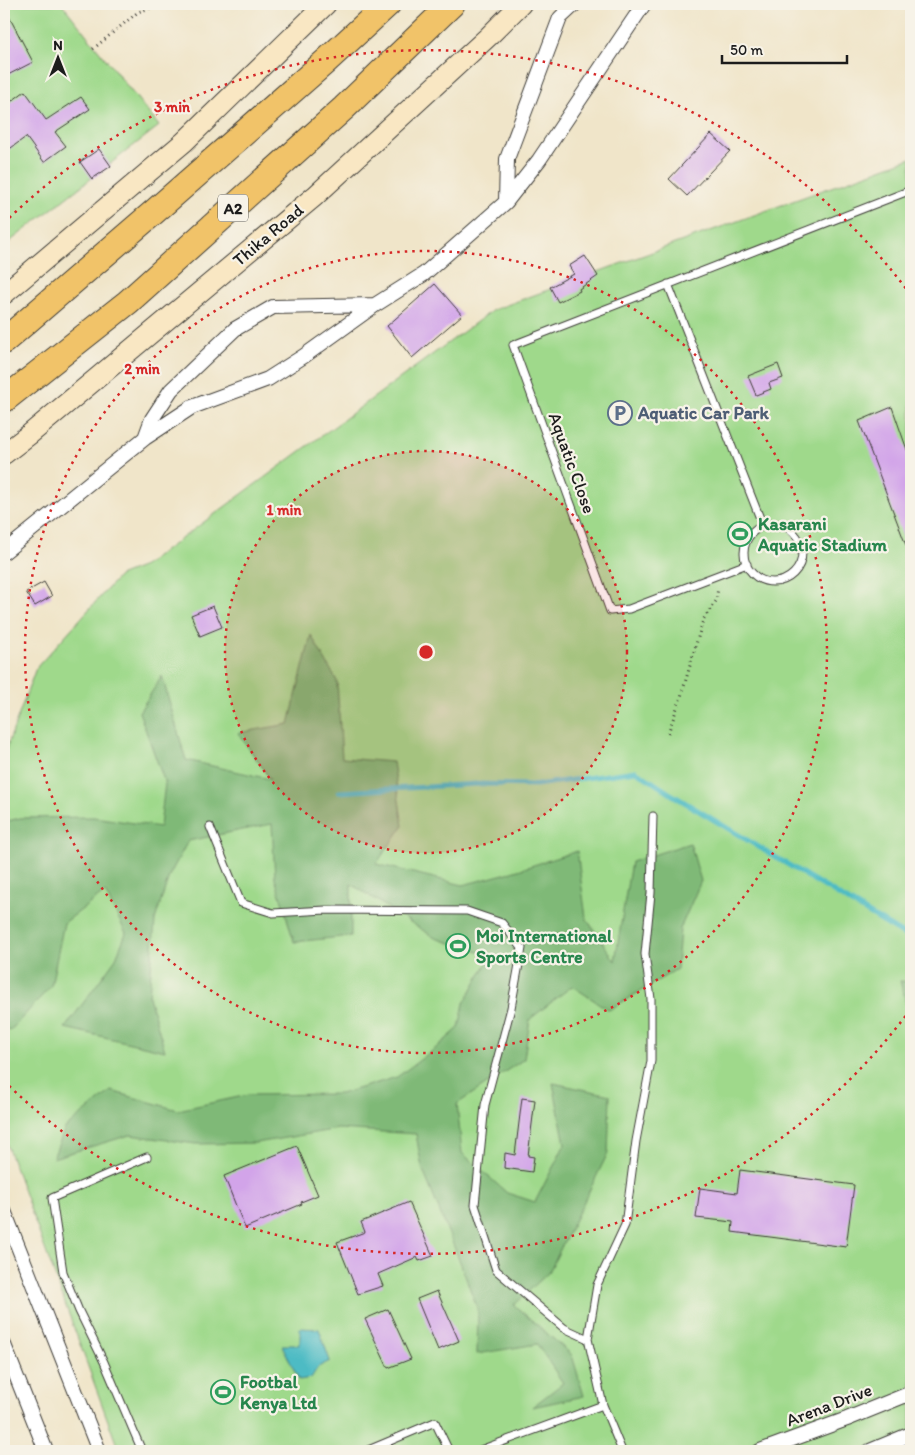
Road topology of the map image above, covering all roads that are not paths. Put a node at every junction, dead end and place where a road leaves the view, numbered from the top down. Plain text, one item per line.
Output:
1 (326, 4) edge
2 (388, 4) edge
3 (452, 4) edge
4 (521, 4) edge
5 (575, 4) edge
6 (644, 4) edge
7 (911, 190) edge
8 (506, 202) junction
9 (668, 284) junction
10 (4, 294) edge
11 (375, 305) junction
12 (4, 341) edge
13 (4, 400) edge
14 (145, 438) junction
15 (4, 454) edge
16 (762, 526) junction
17 (4, 552) edge
18 (747, 564) junction
19 (653, 816) dead end
20 (210, 826) dead end
21 (146, 1157) dead end
22 (4, 1210) edge
23 (588, 1339) junction
24 (4, 1345) edge
25 (911, 1393) edge
26 (603, 1405) junction
27 (911, 1434) edge
28 (493, 1449) edge
29 (46, 1451) edge
30 (99, 1451) edge
31 (142, 1451) edge
32 (366, 1451) edge
33 (449, 1451) edge
34 (478, 1451) edge
35 (622, 1451) edge
36 (760, 1451) edge
37 (870, 1451) edge

1 - 10 main road
2 - 12 highway
3 - 13 highway, A2
4 - 15 main road, Thika Road
5 - 8 street
6 - 8 street
7 - 9 lane, Aquatic Close
8 - 11 street
9 - 16 lane
9 - 18 lane, Aquatic Close
11 - 14 street
11 - 14 street
14 - 17 street
16 - 18 lane
16 - 18 lane
19 - 23 lane
20 - 23 lane
21 - 31 lane
22 - 30 street
23 - 26 lane
24 - 29 street
25 - 36 street, Arena Drive
26 - 28 lane
26 - 35 lane
27 - 37 street
28 - 34 lane
32 - 33 lane

